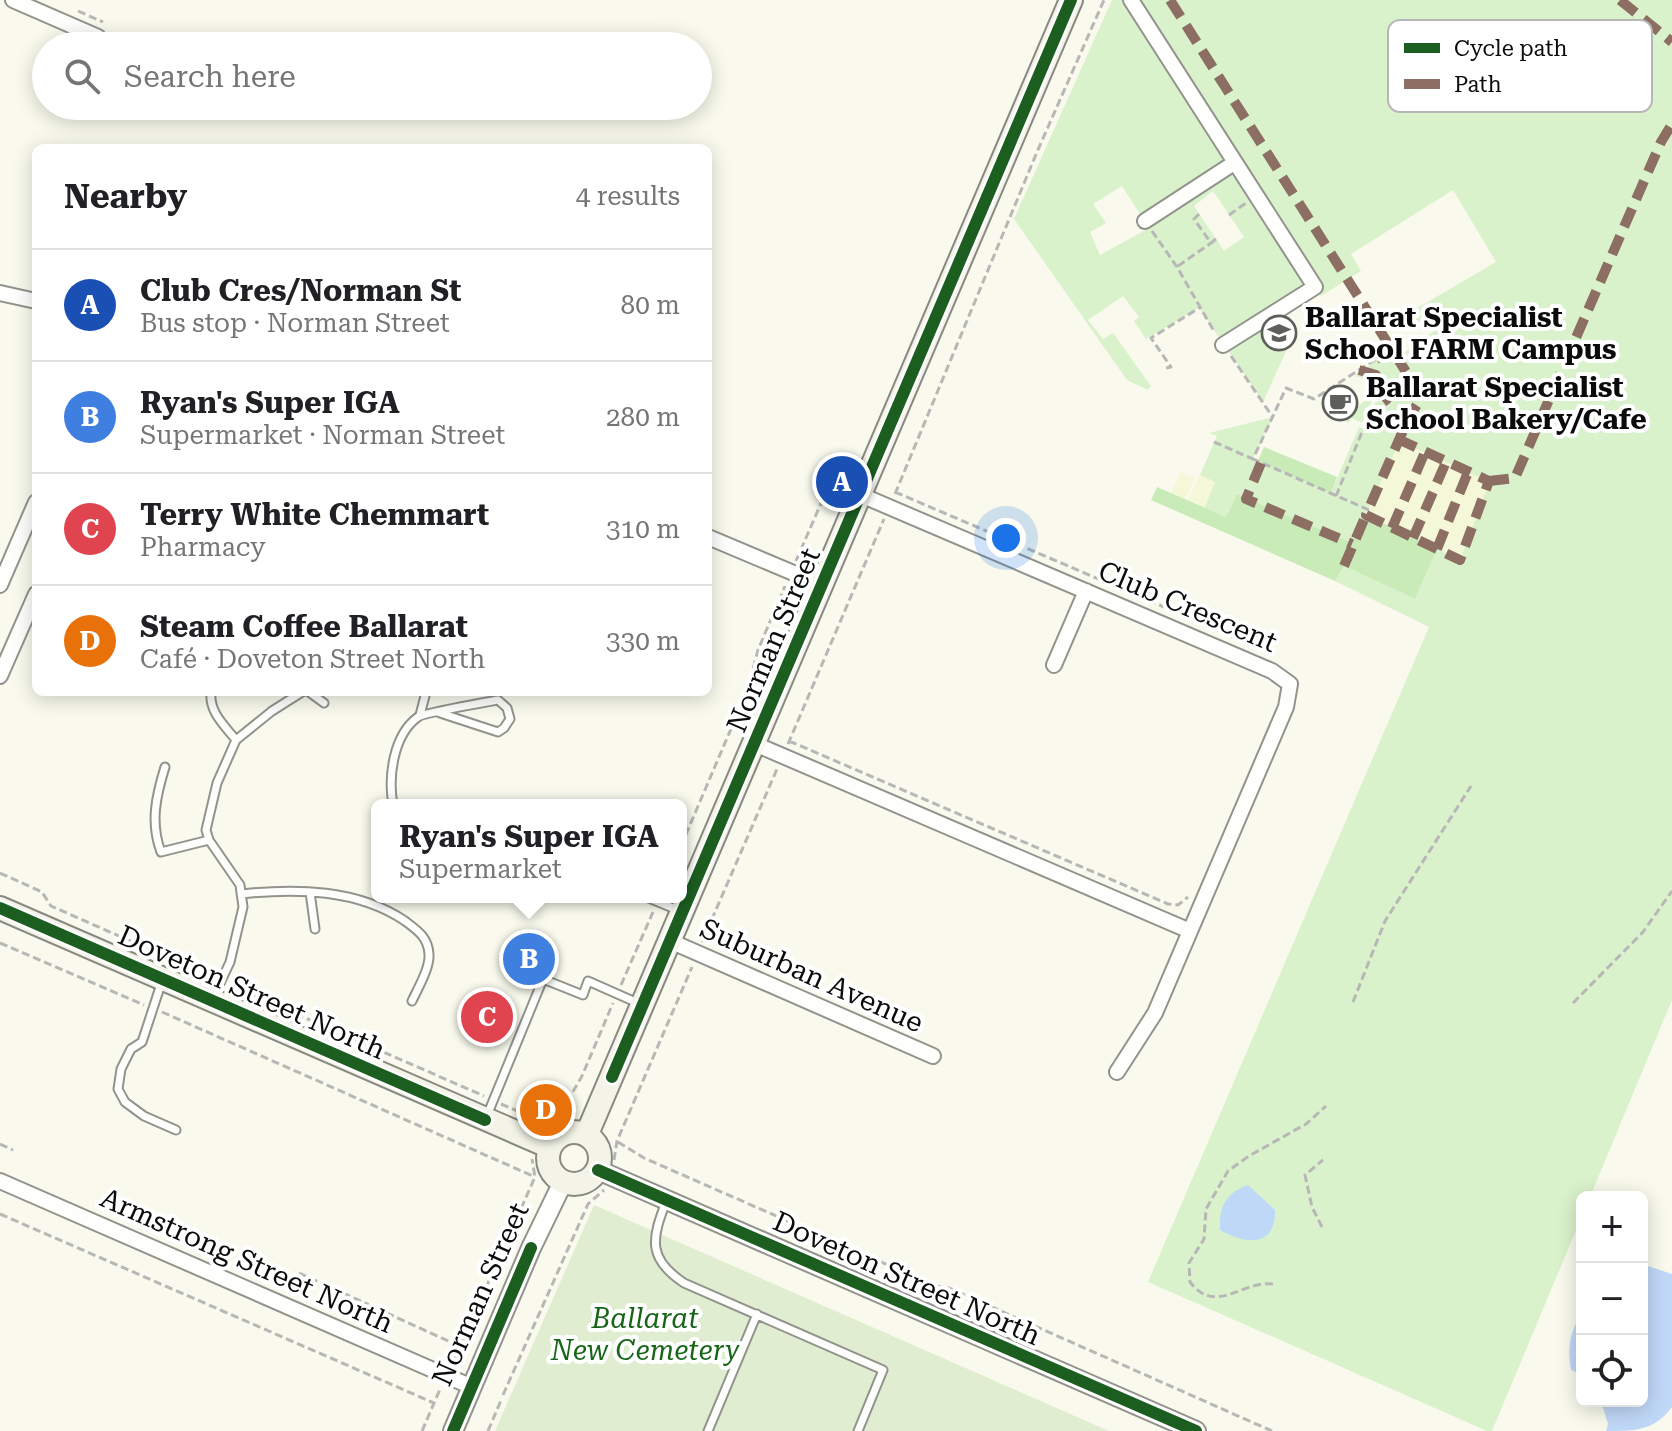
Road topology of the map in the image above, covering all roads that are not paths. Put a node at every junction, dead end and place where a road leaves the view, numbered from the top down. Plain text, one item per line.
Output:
1 (13, 0) edge
2 (1071, 0) edge
3 (1131, 0) edge
4 (87, 32) edge
5 (1234, 163) junction
6 (1145, 221) road end
7 (0, 293) edge
8 (32, 300) edge
9 (1223, 345) road end
10 (861, 495) junction
11 (32, 511) edge
12 (712, 539) edge
13 (0, 585) edge
14 (822, 585) junction
15 (1086, 591) junction
16 (32, 603) edge
17 (1054, 665) dead end
18 (0, 676) edge
19 (211, 696) edge
20 (296, 696) edge
21 (314, 696) edge
22 (425, 696) edge
23 (324, 703) dead end
24 (440, 713) junction
25 (420, 715) junction
26 (236, 740) junction
27 (755, 744) junction
28 (165, 767) dead end
29 (392, 799) edge
30 (209, 840) junction
31 (310, 892) junction
32 (241, 894) junction
33 (687, 900) edge
34 (660, 903) edge
35 (686, 903) edge
36 (0, 908) edge
37 (682, 912) junction
38 (315, 929) dead end
39 (1190, 931) junction
40 (670, 941) junction
41 (163, 979) junction
42 (216, 990) junction
43 (412, 1001) dead end
44 (643, 1005) junction
45 (933, 1056) dead end
46 (1117, 1072) dead end
47 (489, 1110) junction
48 (176, 1130) dead end
49 (587, 1134) junction
50 (544, 1137) junction
51 (604, 1172) junction
52 (0, 1181) edge
53 (563, 1182) junction
54 (667, 1199) junction
55 (757, 1314) junction
56 (472, 1387) junction
57 (453, 1431) edge
58 (708, 1431) edge
59 (858, 1431) edge
60 (1196, 1431) edge

1 - 4 street
2 - 10 main road, Norman Street
3 - 5 street
5 - 6 street
5 - 9 street
7 - 8 street
10 - 14 main road, Norman Street
10 - 15 street, Club Crescent
11 - 13 street
12 - 14 street
14 - 27 main road, Norman Street
15 - 17 street
15 - 39 street, Club Crescent
16 - 18 street
19 - 26 lane
20 - 26 lane
21 - 23 lane
22 - 25 lane
24 - 24 lane
24 - 25 lane
25 - 29 lane
26 - 30 lane
27 - 33 main road, Norman Street
27 - 39 street
28 - 30 lane
30 - 32 lane
31 - 32 lane
31 - 38 lane
31 - 43 lane
32 - 42 lane
34 - 37 lane
35 - 37 main road, Norman Street
36 - 41 main road, Doveton Street North
37 - 40 main road, Norman Street
39 - 46 street, Club Crescent
40 - 44 main road, Norman Street
40 - 45 street, Suburban Avenue
41 - 42 main road, Doveton Street North
41 - 48 lane
42 - 47 main road, Doveton Street North
44 - 47 lane
44 - 49 main road, Norman Street
47 - 50 main road, Doveton Street North
49 - 50 main road
49 - 51 main road
50 - 53 main road
51 - 53 main road
51 - 54 street, Doveton Street North
52 - 56 street, Armstrong Street North
53 - 56 street, Norman Street
54 - 55 lane
54 - 60 street, Doveton Street North
55 - 58 lane
55 - 59 lane
56 - 57 street, Norman Street

